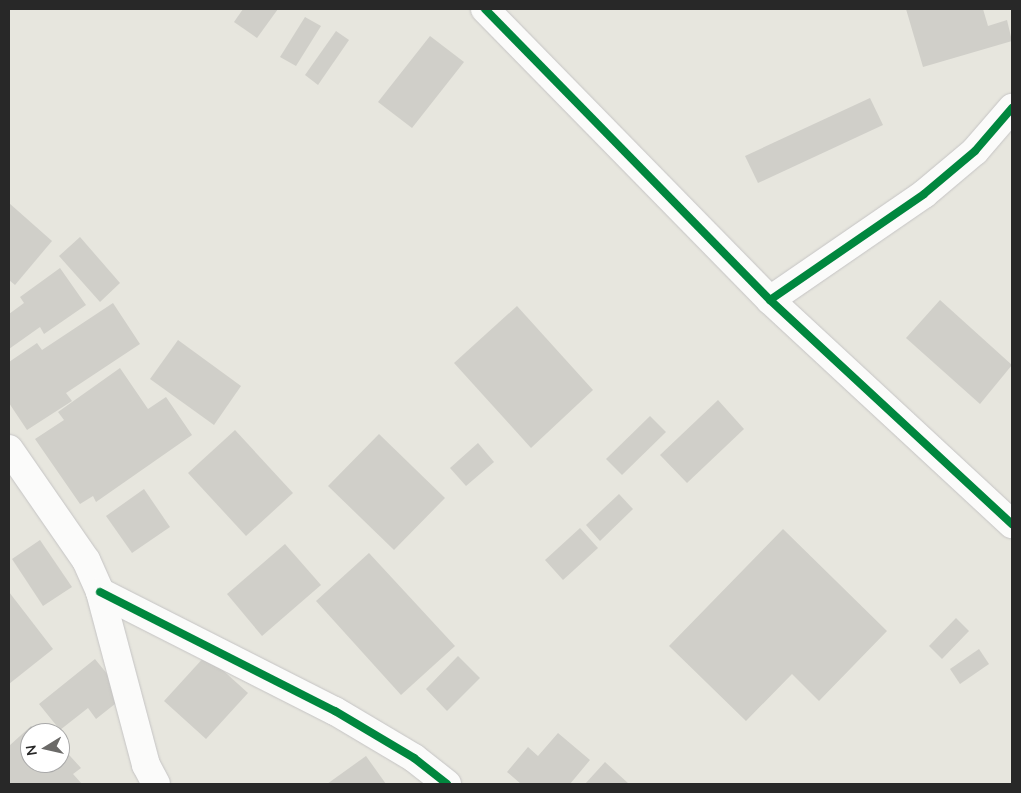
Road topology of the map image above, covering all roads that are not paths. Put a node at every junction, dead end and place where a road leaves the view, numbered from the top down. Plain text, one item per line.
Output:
1 (485, 9) edge
2 (1012, 108) edge
3 (770, 300) junction
4 (9, 449) edge
5 (1012, 524) edge
6 (100, 592) junction
7 (156, 784) edge
8 (447, 784) edge

1 - 3 street
2 - 3 street
3 - 5 street
4 - 6 street
6 - 7 street
6 - 8 street

